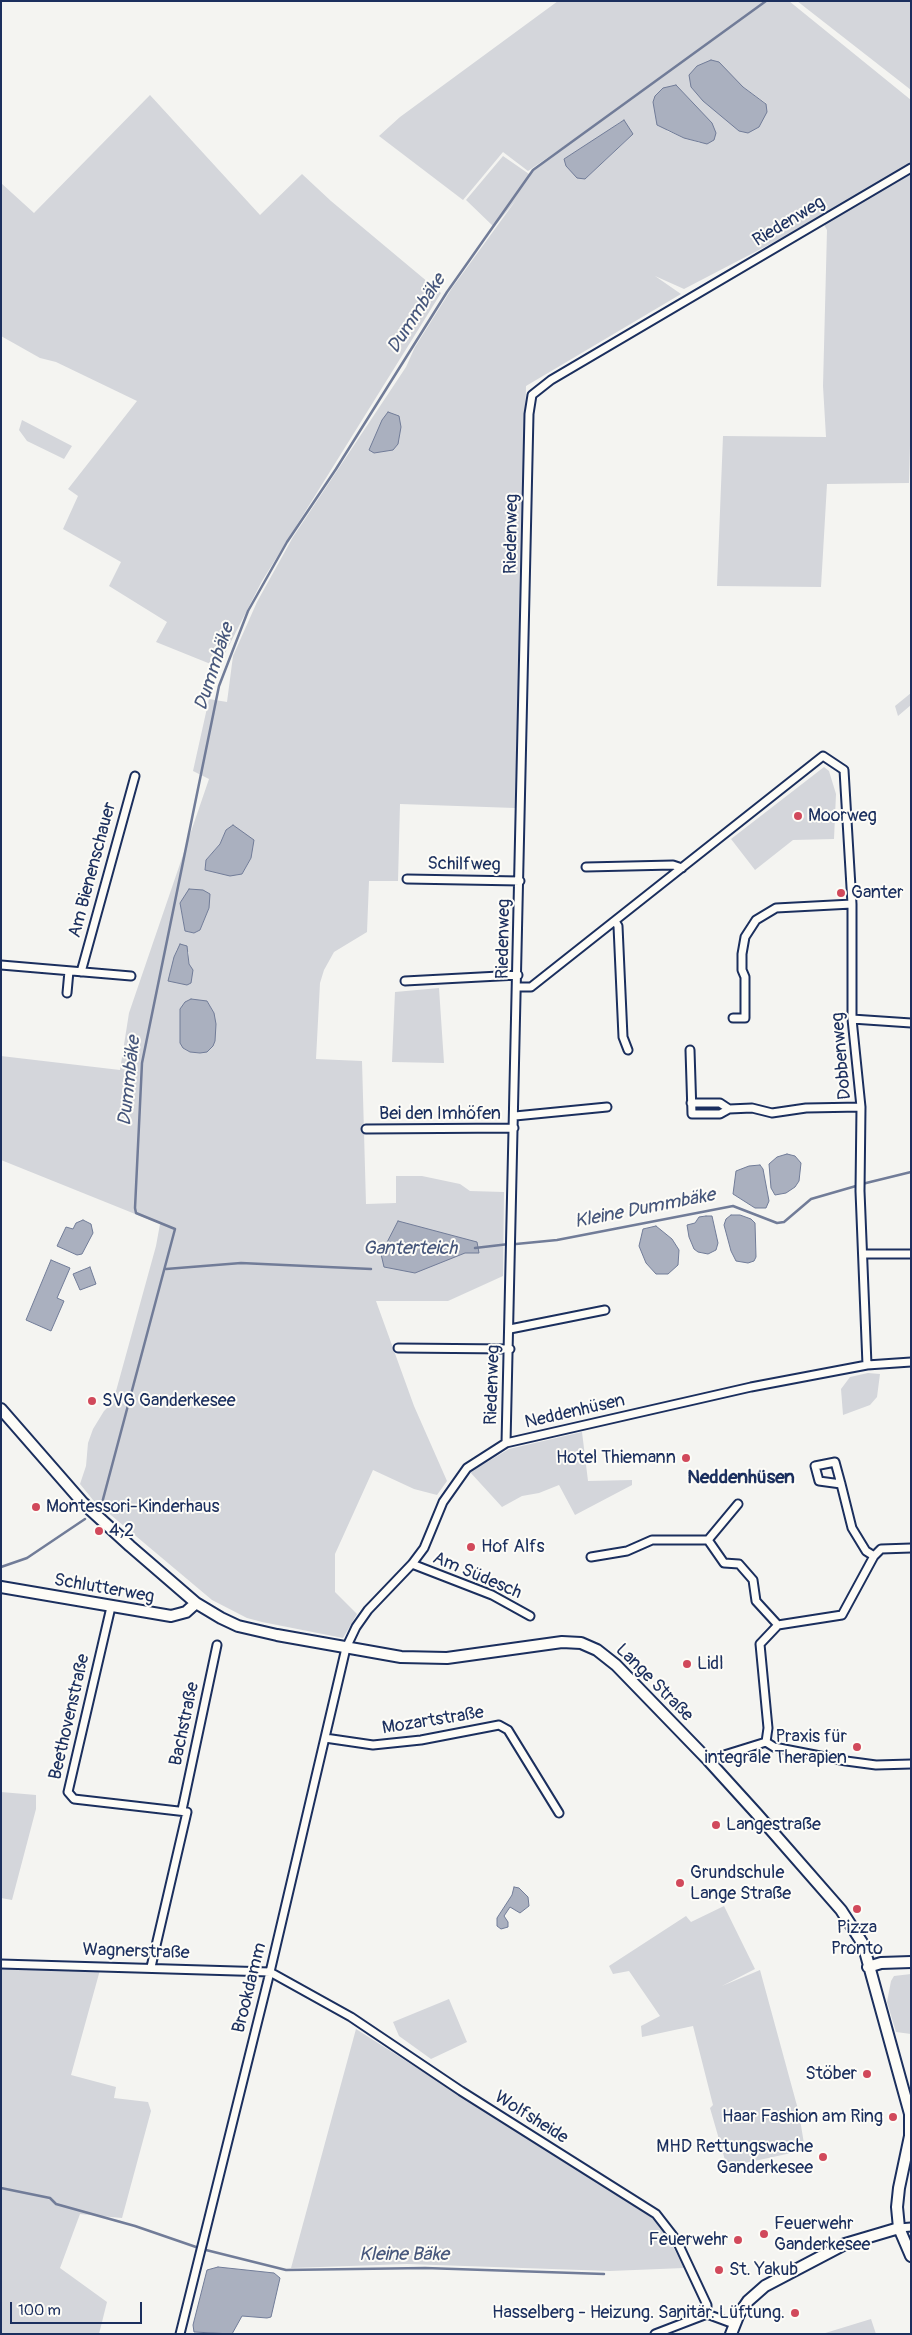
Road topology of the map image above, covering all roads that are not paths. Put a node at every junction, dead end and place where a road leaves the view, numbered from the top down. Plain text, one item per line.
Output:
1 (911, 168) edge
2 (135, 776) dead end
3 (586, 867) dead end
4 (682, 868) junction
5 (407, 879) dead end
6 (520, 881) junction
7 (852, 904) junction
8 (615, 921) junction
9 (1, 965) edge
10 (69, 971) junction
11 (81, 972) junction
12 (518, 975) junction
13 (131, 976) dead end
14 (405, 981) dead end
15 (518, 987) junction
16 (67, 993) dead end
17 (733, 1018) dead end
18 (852, 1019) junction
19 (911, 1023) edge
20 (628, 1050) dead end
21 (690, 1050) dead end
22 (692, 1103) junction
23 (608, 1107) dead end
24 (861, 1107) junction
25 (729, 1109) junction
26 (514, 1116) junction
27 (514, 1128) junction
28 (366, 1129) dead end
29 (863, 1254) junction
30 (911, 1254) edge
31 (605, 1310) dead end
32 (510, 1329) junction
33 (398, 1348) dead end
34 (510, 1349) junction
35 (911, 1362) edge
36 (867, 1365) junction
37 (1, 1409) edge
38 (506, 1443) junction
39 (841, 1484) dead end
40 (738, 1504) dead end
41 (708, 1540) junction
42 (911, 1548) edge
43 (874, 1556) junction
44 (591, 1557) dead end
45 (412, 1564) junction
46 (1, 1587) edge
47 (196, 1603) junction
48 (111, 1607) junction
49 (530, 1616) dead end
50 (778, 1625) junction
51 (217, 1645) dead end
52 (346, 1648) junction
53 (325, 1738) junction
54 (766, 1742) junction
55 (708, 1760) junction
56 (911, 1764) edge
57 (182, 1810) junction
58 (558, 1813) dead end
59 (911, 1962) edge
60 (1, 1964) edge
61 (151, 1967) junction
62 (868, 1967) junction
63 (270, 1972) junction
64 (911, 2114) edge
65 (911, 2227) edge
66 (899, 2228) junction
67 (911, 2256) edge
68 (707, 2314) junction
69 (733, 2329) edge
70 (180, 2334) edge
71 (655, 2334) edge

1 - 6 street, Riedenweg
2 - 11 street, Am Bienenschauer
3 - 4 street
4 - 7 street, Dobbenweg
4 - 8 street
5 - 6 street, Schilfweg
6 - 12 street, Riedenweg
7 - 17 street
7 - 18 street, Dobbenweg
8 - 15 street
8 - 20 street
9 - 10 street
10 - 11 street
10 - 16 street
11 - 13 street
12 - 14 street
12 - 15 street, Riedenweg
15 - 26 street, Riedenweg
18 - 19 street
18 - 24 street, Dobbenweg
21 - 22 street
22 - 25 street
22 - 25 street
23 - 26 street
24 - 25 street
24 - 29 street, Dobbenweg
26 - 27 street, Riedenweg
27 - 28 street, Bei den Imhöfen
27 - 32 street, Riedenweg
29 - 30 street
29 - 36 street, Dobbenweg
31 - 32 street, Riedenweg
32 - 34 street, Riedenweg
33 - 34 street
34 - 38 street, Riedenweg
35 - 36 street, Neddenhüsen
36 - 38 street, Neddenhüsen
37 - 47 street, Lange Straße
38 - 45 street, Neddenhüsen
39 - 43 street
40 - 41 street
41 - 44 street
41 - 50 street
42 - 43 street
43 - 50 street
45 - 49 street, Am Südesch
45 - 52 street, Neddenhüsen
46 - 48 street, Schlutterweg
47 - 48 street, Schlutterweg
47 - 52 street, Lange Straße
48 - 57 street, Beethovenstraße
50 - 54 street
51 - 57 street, Bachstraße
52 - 53 street, Brookdamm
52 - 55 street, Lange Straße
53 - 58 street, Mozartstraße
53 - 63 street, Brookdamm
54 - 55 street
54 - 56 street
55 - 62 street, Lange Straße
57 - 61 street
59 - 62 street
60 - 61 street, Wagnerstraße
61 - 63 street, Wagnerstraße
62 - 64 street, Lange Straße
63 - 68 street, Wolfsheide
63 - 70 street, Brookdamm
64 - 66 street, Lange Straße
65 - 66 street
66 - 67 street
66 - 69 street
68 - 69 street
68 - 71 street

